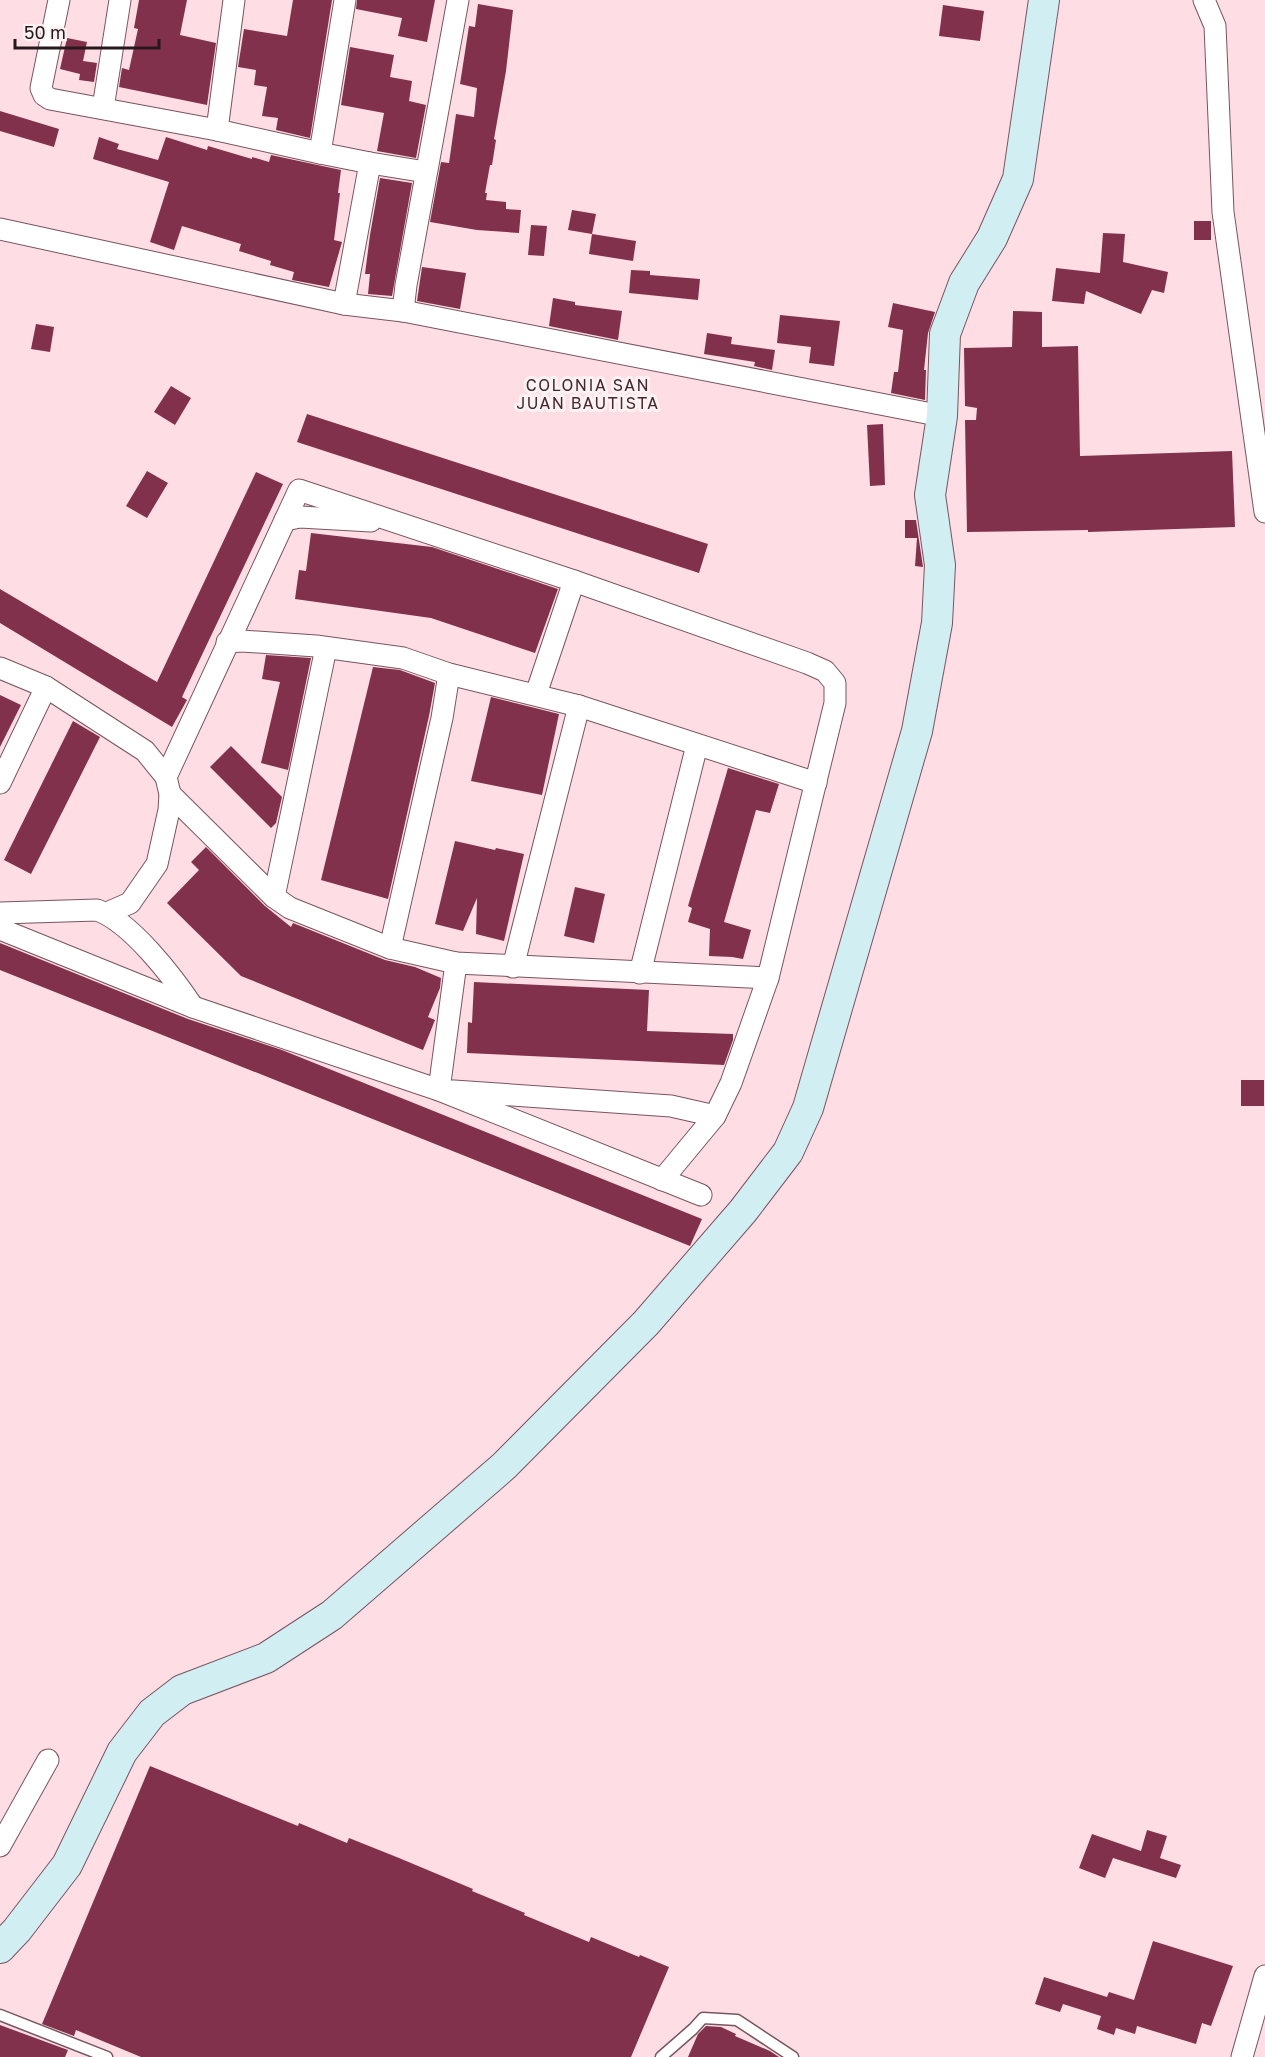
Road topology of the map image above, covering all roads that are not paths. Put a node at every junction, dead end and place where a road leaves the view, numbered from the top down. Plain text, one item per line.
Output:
1 (59, 0) edge
2 (120, 0) edge
3 (234, 0) edge
4 (345, 0) edge
5 (458, 0) edge
6 (1044, 0) edge
7 (1204, 0) edge
8 (103, 108) junction
9 (217, 130) junction
10 (320, 153) junction
11 (370, 163) junction
12 (426, 172) junction
13 (0, 229) edge
14 (344, 304) junction
15 (403, 311) junction
16 (942, 416) junction
17 (1265, 512) edge
18 (574, 581) junction
19 (227, 642) junction
20 (326, 648) junction
21 (0, 668) edge
22 (449, 674) junction
23 (46, 687) junction
24 (536, 694) junction
25 (579, 706) junction
26 (697, 745) junction
27 (0, 783) edge
28 (816, 783) junction
29 (168, 786) junction
30 (274, 897) junction
31 (0, 913) edge
32 (107, 913) junction
33 (0, 929) edge
34 (390, 948) junction
35 (456, 963) junction
36 (513, 967) junction
37 (639, 973) junction
38 (768, 978) junction
39 (193, 1007) junction
40 (439, 1090) junction
41 (715, 1116) junction
42 (662, 1180) junction
43 (701, 1195) dead end
44 (48, 1760) dead end
45 (0, 1846) edge
46 (0, 1948) edge
47 (1265, 1976) edge
48 (0, 2015) edge
49 (107, 2057) edge
50 (661, 2057) edge
51 (793, 2057) edge
52 (1242, 2057) edge

1 - 8 street
2 - 8 street
3 - 9 street
4 - 10 street
5 - 12 street
6 - 16 street
7 - 17 street
8 - 9 street
9 - 10 street
10 - 11 street
11 - 12 street
11 - 14 street
12 - 15 street
13 - 14 street
14 - 15 street
15 - 16 street
16 - 46 street
18 - 19 street
18 - 24 street
18 - 28 street
19 - 20 street
19 - 29 street
20 - 22 street
20 - 30 street
21 - 23 street
22 - 24 street
22 - 34 street
23 - 27 street
23 - 29 street
24 - 25 street
25 - 26 street
25 - 36 street
26 - 28 street
26 - 37 street
28 - 38 street
29 - 30 street
29 - 32 street
30 - 34 street
31 - 32 street
32 - 39 street
33 - 39 street
34 - 35 street
35 - 36 street
35 - 40 street
36 - 37 street
37 - 38 street
38 - 41 street
39 - 40 street
40 - 41 street
40 - 42 street
41 - 42 street
42 - 43 street
44 - 45 street
47 - 52 street
48 - 49 lane
50 - 51 lane

